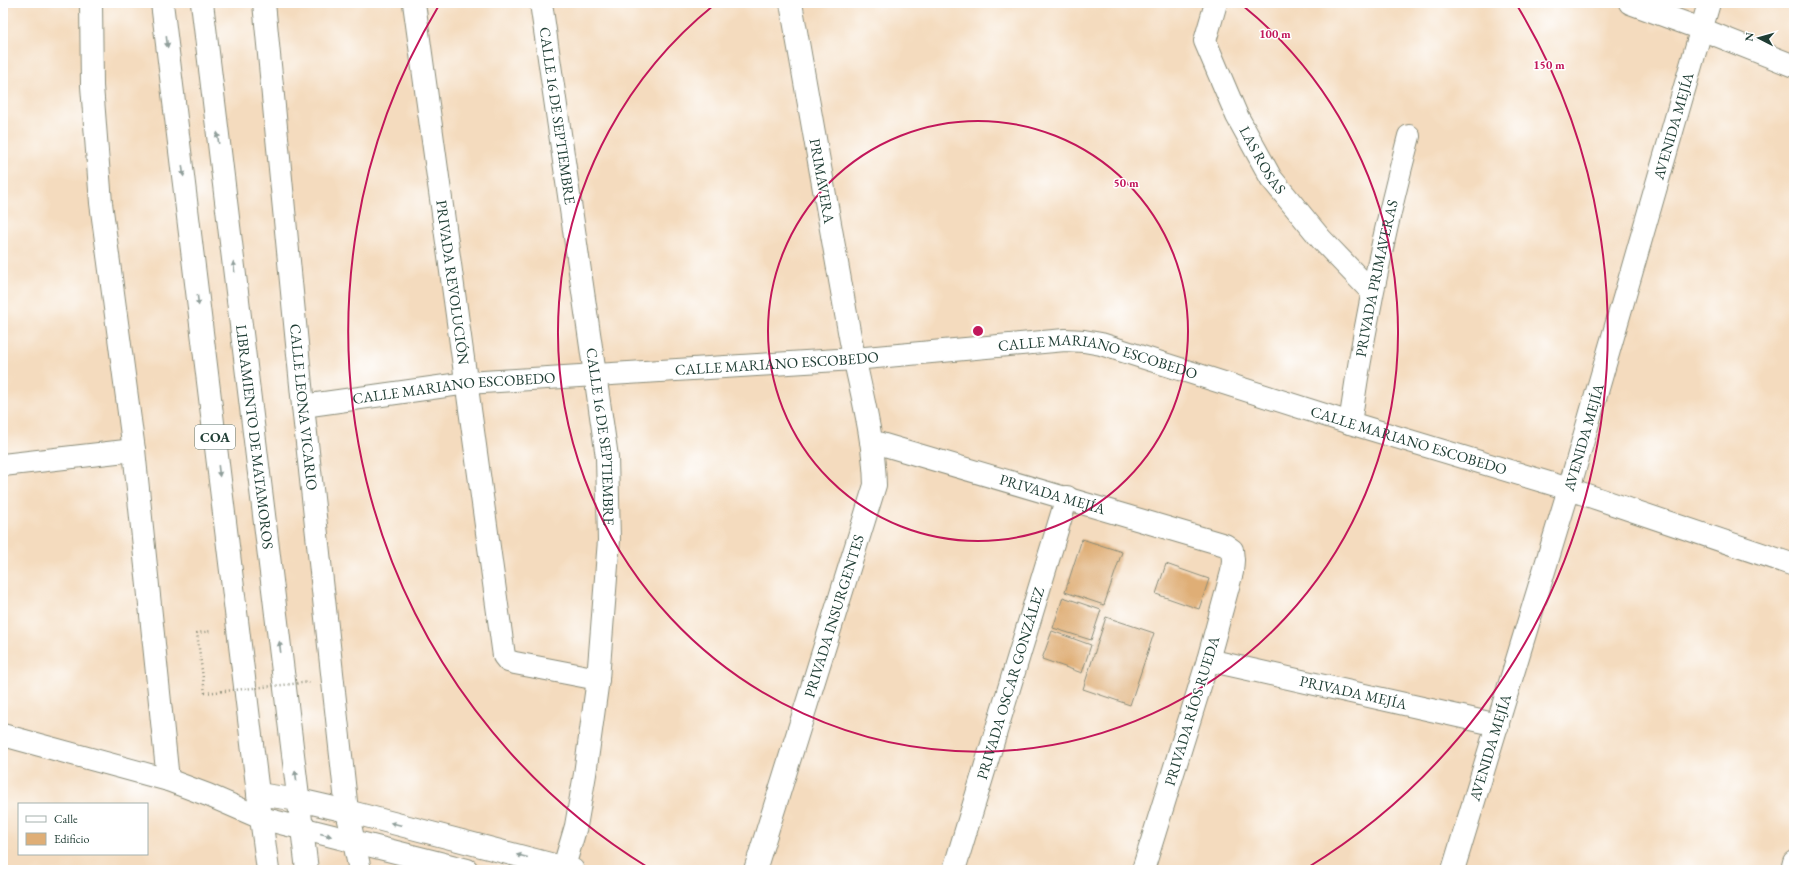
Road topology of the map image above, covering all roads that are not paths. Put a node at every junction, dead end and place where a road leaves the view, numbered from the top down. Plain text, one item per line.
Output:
1 (91, 3) edge
2 (162, 3) edge
3 (202, 3) edge
4 (264, 3) edge
5 (414, 3) edge
6 (542, 3) edge
7 (791, 3) edge
8 (1216, 3) edge
9 (1630, 3) edge
10 (1709, 3) edge
11 (1701, 29) junction
12 (1794, 66) edge
13 (1408, 136) dead end
14 (1372, 292) junction
15 (854, 359) junction
16 (596, 374) junction
17 (467, 383) junction
18 (302, 406) junction
19 (1350, 423) junction
20 (871, 441) junction
21 (134, 450) junction
22 (3, 465) edge
23 (1569, 489) junction
24 (1067, 497) junction
25 (1232, 550) joint
26 (1794, 565) edge
27 (1208, 660) junction
28 (598, 679) junction
29 (1498, 725) junction
30 (3, 735) edge
31 (168, 780) junction
32 (258, 794) junction
33 (208, 795) junction
34 (298, 800) junction
35 (348, 811) junction
36 (261, 818) junction
37 (302, 829) junction
38 (353, 842) junction
39 (1794, 862) edge
40 (567, 869) edge
41 (268, 870) edge
42 (307, 870) edge
43 (360, 870) edge
44 (467, 870) edge
45 (755, 870) edge
46 (954, 870) edge
47 (1143, 870) edge
48 (1453, 870) edge
49 (1792, 870) edge

1 - 21 main road
2 -> 32 main road, COA
34 -> 3 main road, LIBRAMIENTO DE MATAMOROS / COA
4 - 18 main road, CALLE LEONA VICARIO
5 - 17 main road, PRIVADA REVOLUCIÓN
6 - 16 main road, CALLE 16 DE SEPTIEMBRE
7 - 15 main road, PRIMAVERA
8 - 14 main road, LAS ROSAS
9 - 11 main road
10 - 11 main road, AVENIDA MEJÍA
11 - 12 main road
11 - 23 main road, AVENIDA MEJÍA
13 - 14 main road, PRIVADA PRIMAVERAS
14 - 19 main road, PRIVADA PRIMAVERAS
15 - 16 main road, CALLE MARIANO ESCOBEDO
15 - 19 main road, CALLE MARIANO ESCOBEDO
15 - 20 main road, PRIVADA INSURGENTES
16 - 17 main road, CALLE MARIANO ESCOBEDO
16 - 28 main road, CALLE 16 DE SEPTIEMBRE
17 - 18 main road, CALLE MARIANO ESCOBEDO
17 - 28 main road, PRIVADA REVOLUCIÓN
18 - 35 main road, CALLE LEONA VICARIO
19 - 23 main road, CALLE MARIANO ESCOBEDO
20 - 24 main road, PRIVADA MEJÍA
20 - 45 main road, PRIVADA INSURGENTES
21 - 22 main road
21 - 31 main road
23 - 26 main road, CALLE MARIANO ESCOBEDO
23 - 29 main road, AVENIDA MEJÍA
24 - 25 main road, PRIVADA MEJÍA
24 - 46 main road, PRIVADA OSCAR GONZÁLEZ
25 - 27 main road, PRIVADA RÍOS RUEDA
27 - 29 main road, PRIVADA MEJÍA
27 - 47 main road, PRIVADA RÍOS RUEDA
28 - 40 main road, CALLE 16 DE SEPTIEMBRE
29 - 48 main road, AVENIDA MEJÍA
30 - 31 main road
31 - 33 main road
32 - 33 main road
32 - 34 main road
32 - 36 main road, COA
33 - 36 main road
34 - 35 main road
34 - 37 main road, LIBRAMIENTO DE MATAMOROS / COA
35 - 38 main road, CALLE LEONA VICARIO
40 -> 35 main road
36 - 37 main road
36 - 41 main road, COA
37 -> 38 main road
37 - 42 main road, LIBRAMIENTO DE MATAMOROS / COA
38 - 43 main road, CALLE LEONA VICARIO
38 - 44 main road
39 - 49 main road

